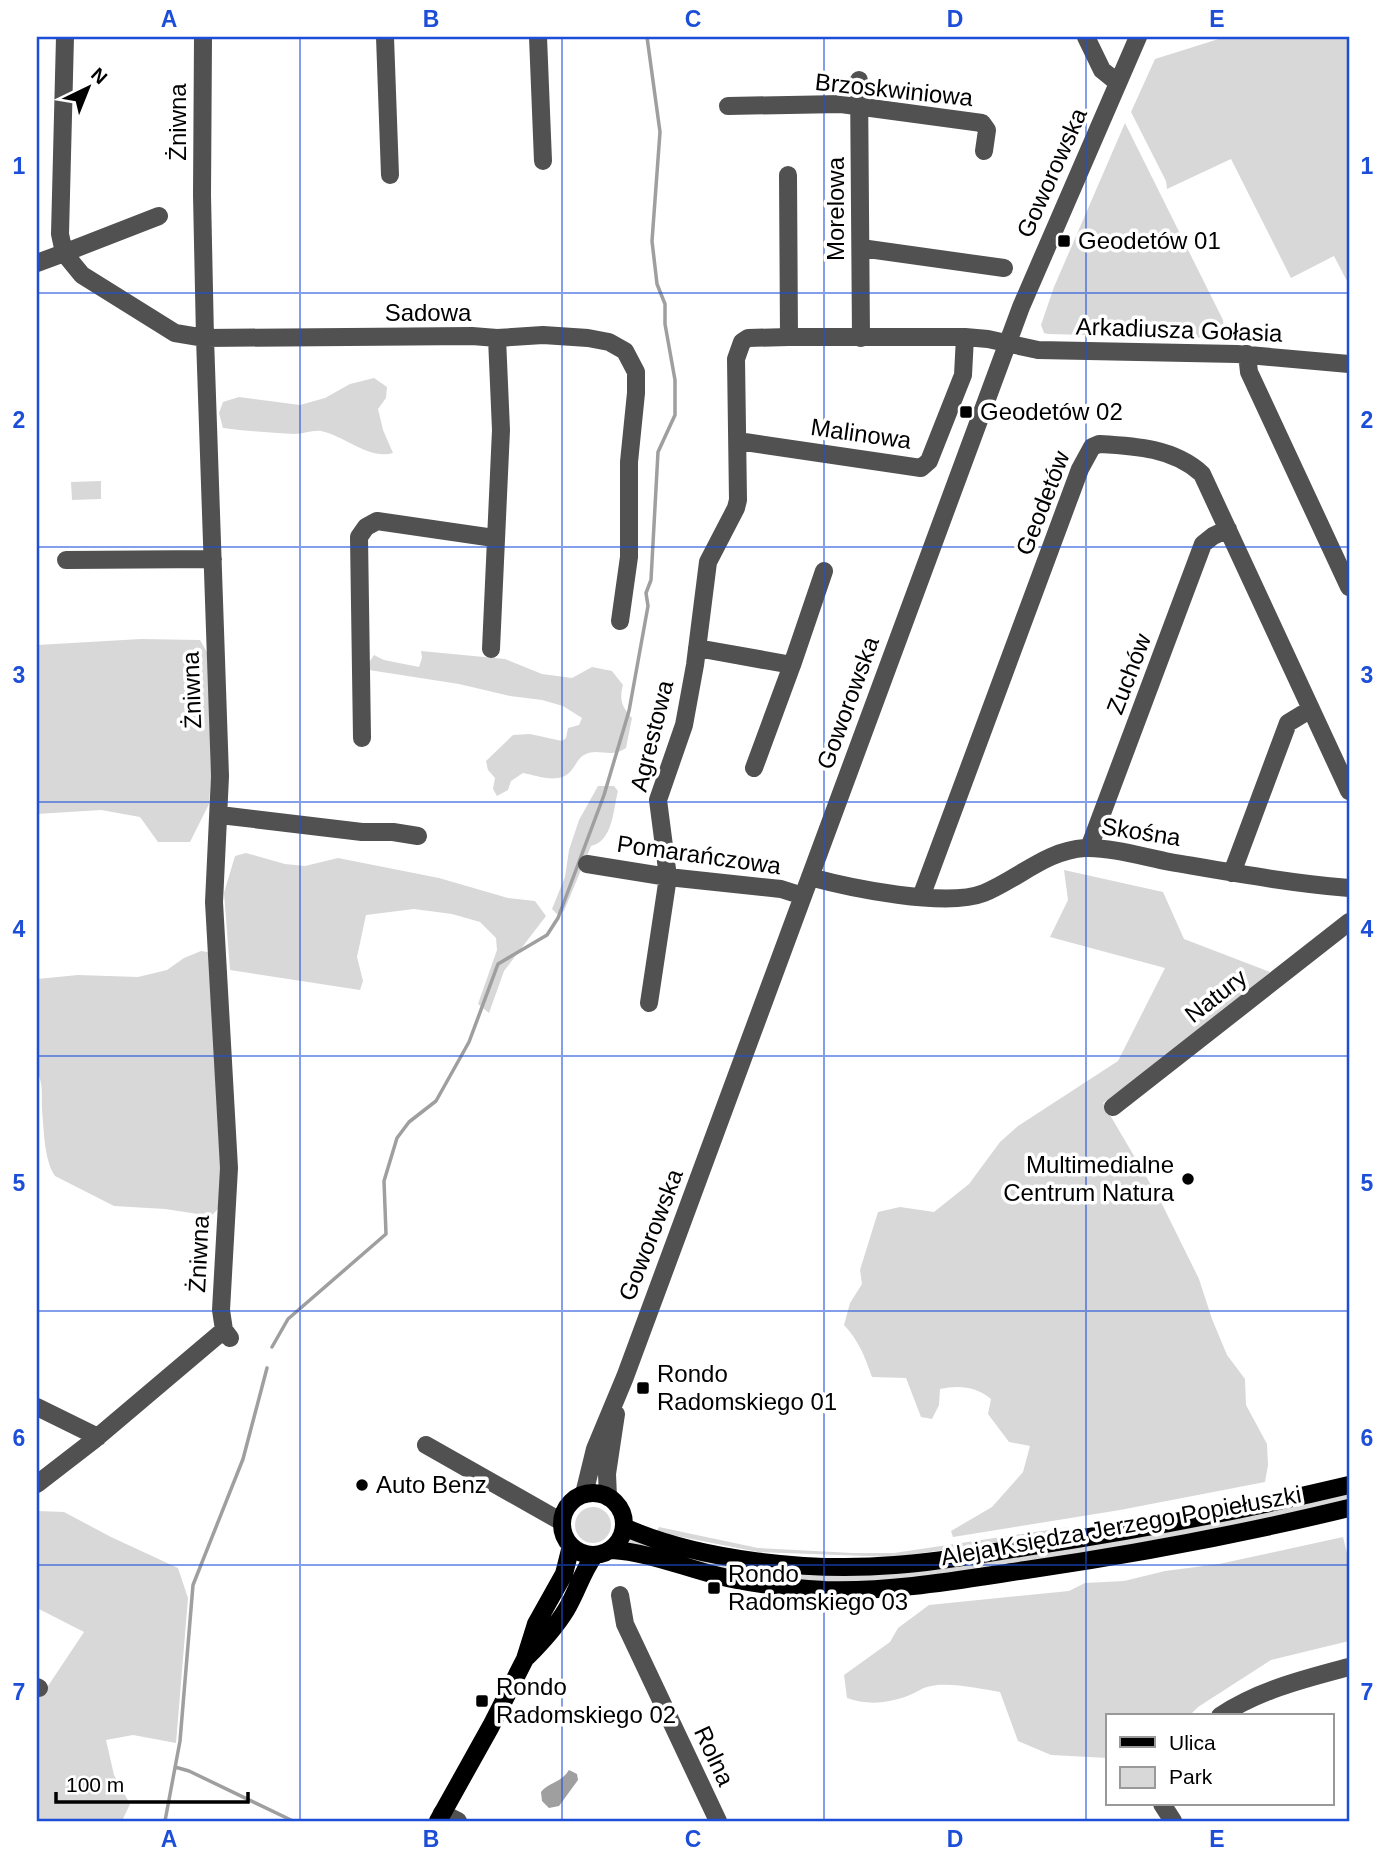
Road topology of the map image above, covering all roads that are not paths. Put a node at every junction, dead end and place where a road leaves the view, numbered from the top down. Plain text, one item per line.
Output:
1 (65, 37) edge
2 (203, 37) edge
3 (385, 37) edge
4 (538, 37) edge
5 (1086, 37) edge
6 (1138, 37) edge
7 (859, 80) dead end
8 (1118, 83) junction
9 (728, 106) dead end
10 (859, 107) junction
11 (984, 151) dead end
12 (543, 161) dead end
13 (390, 175) dead end
14 (788, 175) dead end
15 (159, 216) dead end
16 (860, 248) junction
17 (64, 253) junction
18 (37, 263) edge
19 (1004, 268) dead end
20 (789, 337) junction
21 (965, 337) junction
22 (205, 338) junction
23 (497, 338) junction
24 (861, 338) junction
25 (1008, 343) junction
26 (1247, 354) junction
27 (1349, 364) edge
28 (738, 441) junction
29 (1228, 529) junction
30 (494, 538) junction
31 (213, 559) junction
32 (66, 560) dead end
33 (824, 571) dead end
34 (1349, 587) edge
35 (620, 621) dead end
36 (697, 648) junction
37 (491, 649) dead end
38 (792, 665) junction
39 (1311, 709) junction
40 (362, 738) dead end
41 (754, 768) dead end
42 (1349, 791) edge
43 (220, 816) junction
44 (418, 836) dead end
45 (1089, 848) junction
46 (587, 864) dead end
47 (1232, 873) junction
48 (668, 877) junction
49 (810, 877) junction
50 (1349, 888) edge
51 (803, 896) junction
52 (921, 897) junction
53 (1349, 922) edge
54 (649, 1003) dead end
55 (1113, 1107) dead end
56 (619, 1393) junction
57 (37, 1408) edge
58 (98, 1437) junction
59 (426, 1445) dead end
60 (37, 1484) edge
61 (1349, 1485) edge
62 (584, 1494) junction
63 (608, 1497) junction
64 (1349, 1508) edge
65 (562, 1522) junction
66 (624, 1527) junction
67 (571, 1546) junction
68 (612, 1550) junction
69 (594, 1556) junction
70 (620, 1595) dead end
71 (525, 1659) junction
72 (1349, 1667) edge
73 (1223, 1714) edge
74 (1162, 1806) edge
75 (446, 1818) edge
76 (718, 1821) edge
77 (1173, 1821) edge

1 - 17 street
2 - 22 street, Żniwna
3 - 13 street
4 - 12 street
5 - 8 street
6 - 8 street, Goworowska
7 - 10 street, Morelowa
8 - 25 street, Goworowska
9 - 10 street, Brzoskwiniowa
10 - 11 street, Brzoskwiniowa
10 - 16 street, Morelowa
14 - 20 street
15 - 17 street
16 - 19 street
16 - 24 street, Morelowa
17 - 18 street
17 - 22 street, Sadowa
20 - 24 street
20 - 28 street, Agrestowa
21 - 24 street
21 - 25 street
21 - 28 street, Malinowa
22 - 23 street, Sadowa
22 - 31 street, Żniwna
23 - 30 street
23 - 35 street, Sadowa
25 - 26 street, Arkadiusza Gołasia
25 - 49 street, Goworowska
26 - 27 street, Arkadiusza Gołasia
26 - 34 street
28 - 36 street, Agrestowa
29 - 39 street, Geodetów
29 - 45 street, Zuchów
29 - 52 street, Geodetów
30 - 37 street
30 - 40 street
31 - 32 street
31 - 43 street, Żniwna
33 - 38 street
36 - 38 street
36 - 48 street, Agrestowa
38 - 41 street
39 - 42 street, Geodetów
39 - 47 street
43 - 44 street
43 - 58 street, Żniwna
45 - 47 street, Skośna
45 - 52 street, Skośna
46 - 48 street, Pomarańczowa
47 - 50 street, Skośna
48 - 51 street, Pomarańczowa
48 - 54 street, Agrestowa
49 - 51 street, Goworowska
49 - 52 street, Skośna
51 - 56 street, Goworowska
53 - 55 street, Natury
56 - 62 street, Goworowska
56 - 63 street, Goworowska
57 - 58 street
58 - 60 street
59 - 65 street
61 - 66 main road, Aleja Księdza Jerzego Popiełuszki
62 - 63 main road
62 - 65 main road
63 - 66 main road
64 - 68 main road, Aleja Księdza Jerzego Popiełuszki
65 - 67 main road
66 - 68 main road
67 - 69 main road
67 - 71 main road
68 - 69 main road
69 - 71 main road
70 - 76 street, Rolna
71 - 75 main road
72 - 73 street
74 - 77 street

